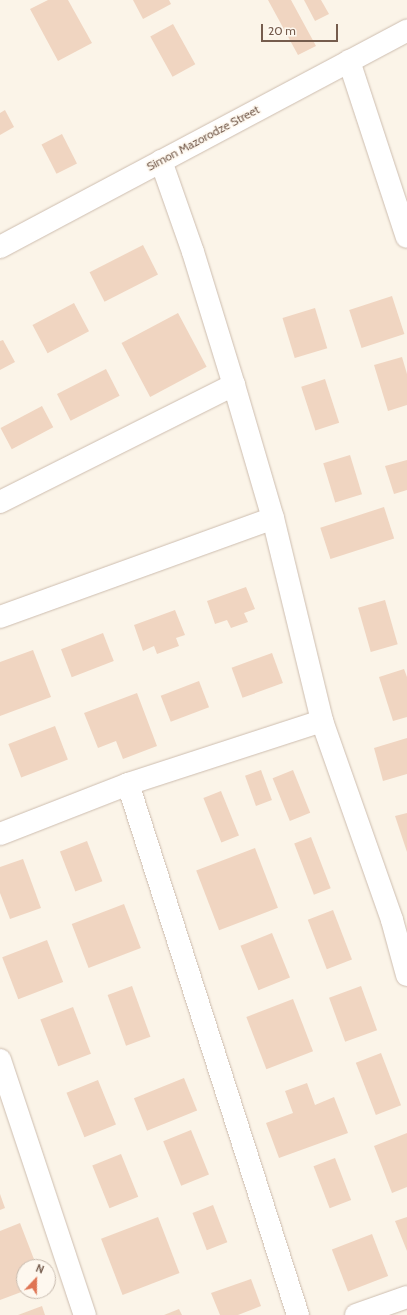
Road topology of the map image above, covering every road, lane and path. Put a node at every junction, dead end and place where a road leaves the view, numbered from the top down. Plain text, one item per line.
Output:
1 (407, 31) edge
2 (349, 61) junction
3 (161, 160) junction
4 (407, 237) edge
5 (0, 247) edge
6 (234, 385) junction
7 (0, 502) edge
8 (272, 518) junction
9 (0, 617) edge
10 (322, 721) junction
11 (128, 784) junction
12 (0, 834) edge
13 (399, 918) edge
14 (407, 975) edge
15 (0, 1060) edge
16 (407, 1297) edge
17 (85, 1315) edge
18 (298, 1315) edge
19 (356, 1315) edge

1 - 2 street, Simon Mazorodze Street
2 - 3 street, Simon Mazorodze Street
2 - 4 street
3 - 5 street, Simon Mazorodze Street
3 - 6 street
6 - 7 street
6 - 8 street
8 - 9 street
8 - 10 street
10 - 11 street
10 - 13 street
11 - 12 street
11 - 18 street
13 - 14 street
15 - 17 street
16 - 19 street

